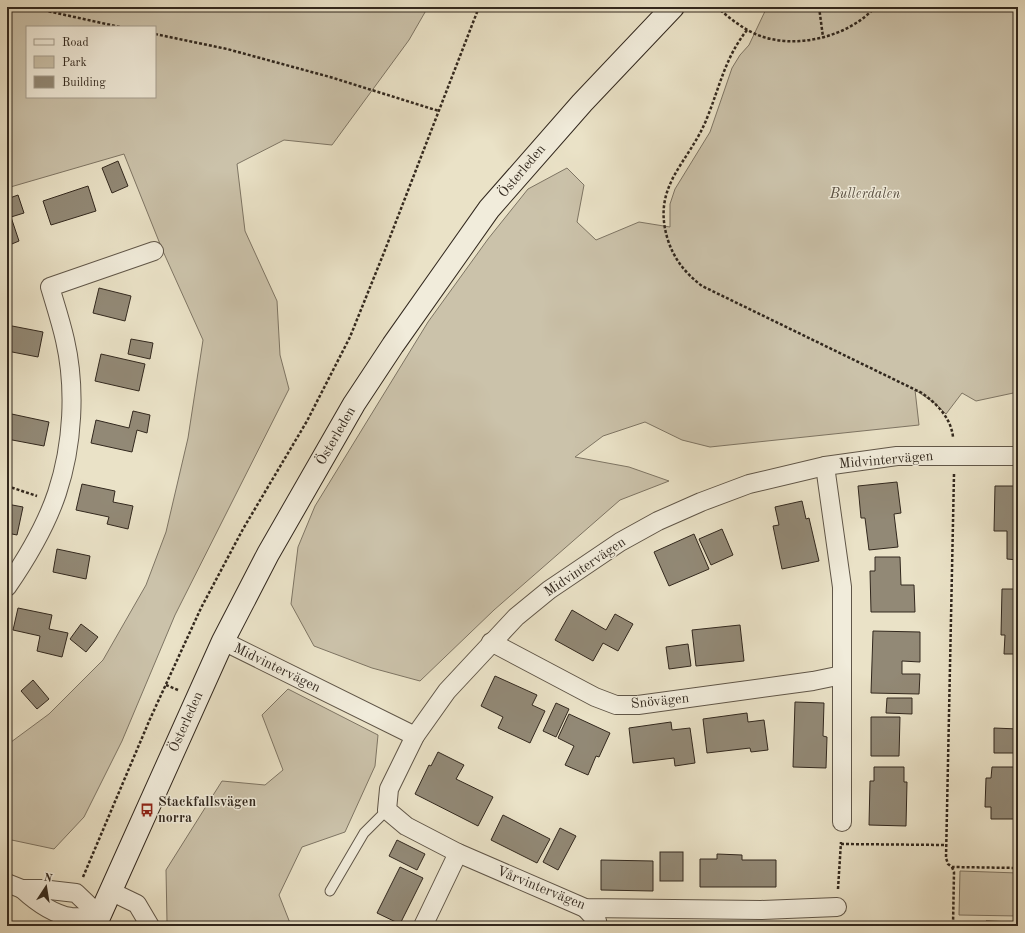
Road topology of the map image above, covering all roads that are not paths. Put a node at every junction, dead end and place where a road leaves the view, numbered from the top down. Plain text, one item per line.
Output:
1 (673, 7) edge
2 (154, 251) dead end
3 (1018, 456) edge
4 (825, 466) junction
5 (7, 586) edge
6 (223, 641) junction
7 (491, 642) junction
8 (842, 676) junction
9 (415, 736) junction
10 (387, 810) junction
11 (842, 822) road end
12 (458, 853) junction
13 (14, 886) edge
14 (110, 891) junction
15 (330, 891) dead end
16 (837, 907) road end
17 (585, 908) junction
18 (97, 921) edge
19 (150, 926) edge
20 (424, 926) edge
21 (598, 926) edge

1 - 6 main road, Österleden
2 - 5 street
3 - 4 street, Midvintervägen
4 - 7 street, Midvintervägen
4 - 8 street
6 - 9 street, Midvintervägen
6 - 14 main road, Österleden
7 - 8 street, Snövägen
7 - 9 street, Midvintervägen
8 - 11 street
9 - 10 street
10 - 12 street, Vårvintervägen
10 - 15 lane
12 - 17 street, Vårvintervägen
12 - 20 street
13 - 18 street
13 - 18 street
14 - 18 main road, Österleden
14 - 19 street
16 - 17 street, Vårvintervägen
17 - 21 street

